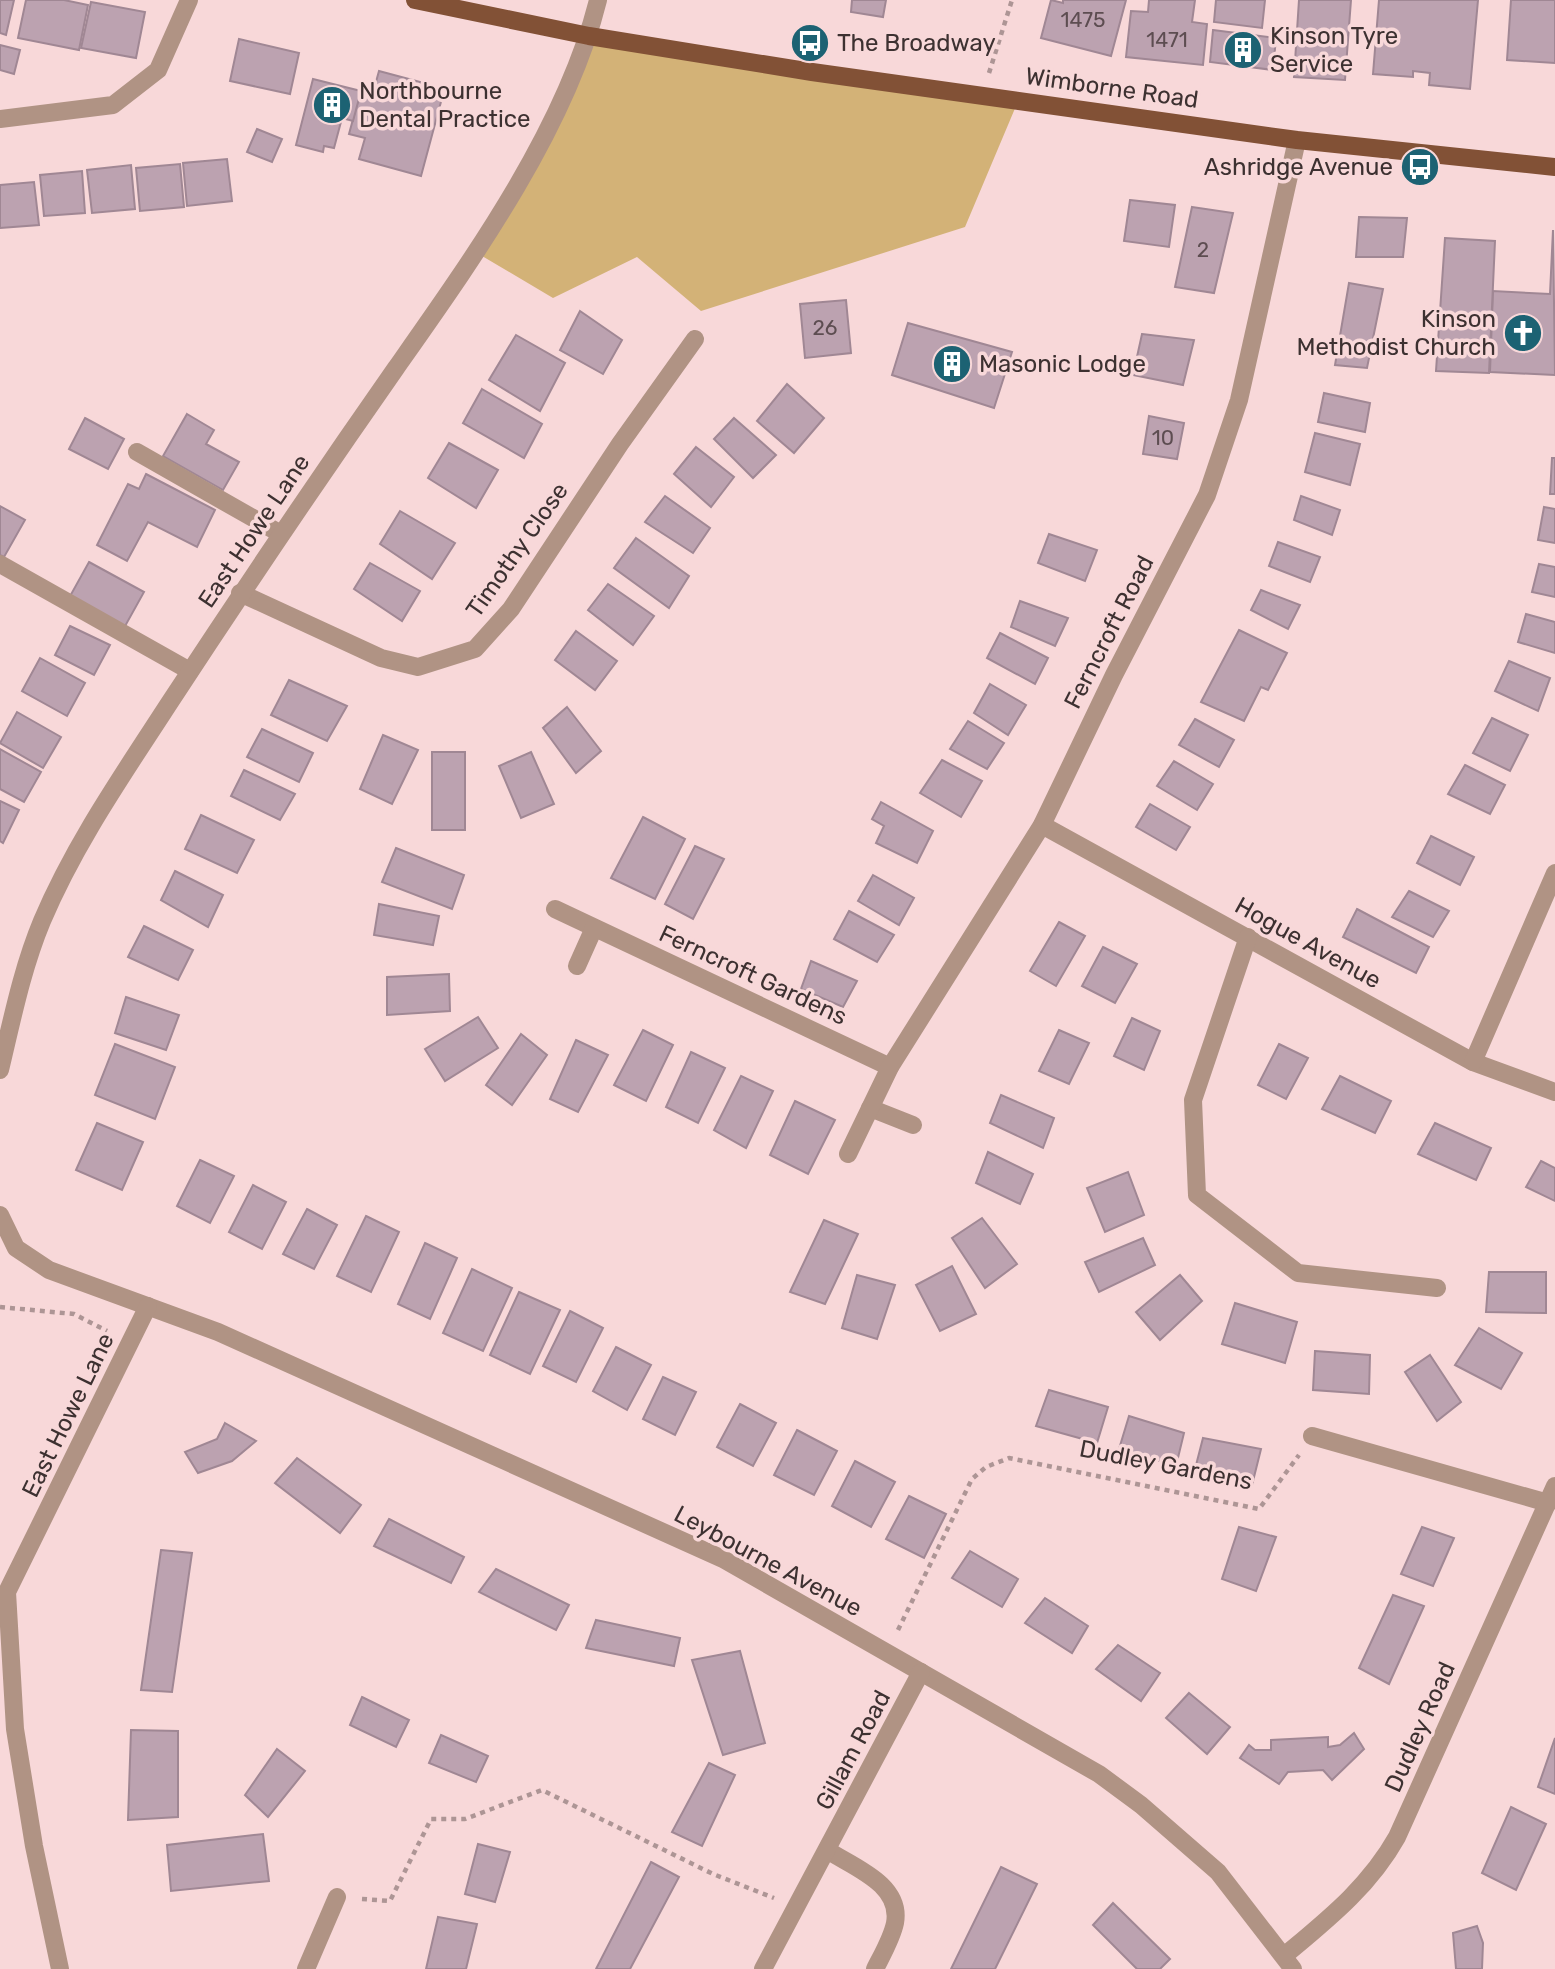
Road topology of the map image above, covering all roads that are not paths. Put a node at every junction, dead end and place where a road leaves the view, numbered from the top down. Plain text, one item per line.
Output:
1 (189, 0) edge
2 (415, 0) edge
3 (598, 0) edge
4 (589, 36) junction
5 (0, 119) edge
6 (1297, 141) junction
7 (1555, 167) edge
8 (695, 339) dead end
9 (137, 452) dead end
10 (281, 534) junction
11 (0, 564) edge
12 (240, 593) junction
13 (190, 671) junction
14 (1042, 825) junction
15 (1555, 873) edge
16 (555, 909) dead end
17 (594, 928) junction
18 (1248, 937) junction
19 (577, 966) dead end
20 (1473, 1062) junction
21 (890, 1067) junction
22 (0, 1070) edge
23 (1555, 1092) edge
24 (870, 1108) junction
25 (913, 1125) dead end
26 (848, 1154) dead end
27 (0, 1215) edge
28 (5, 1242) edge
29 (1437, 1288) dead end
30 (148, 1307) junction
31 (1312, 1436) road end
32 (1552, 1495) edge
33 (921, 1672) junction
34 (827, 1850) junction
35 (337, 1897) road end
36 (1288, 1962) edge
37 (60, 1969) edge
38 (306, 1969) edge
39 (764, 1969) edge
40 (875, 1969) edge

1 - 5 street
2 - 4 main road, Wimborne Road
3 - 4 street
4 - 6 main road, Wimborne Road
4 - 10 street, East Howe Lane
6 - 7 main road, Wimborne Road
6 - 14 street, Ferncroft Road
8 - 12 street, Timothy Close
9 - 10 street
10 - 12 street, East Howe Lane
11 - 13 street
12 - 13 street, East Howe Lane
13 - 22 street, East Howe Lane
14 - 18 street, Hogue Avenue
14 - 21 street, Ferncroft Road
15 - 20 street
16 - 17 street, Ferncroft Gardens
17 - 19 street
17 - 21 street, Ferncroft Gardens
18 - 20 street, Hogue Avenue
18 - 29 street
20 - 23 street, Hogue Avenue
21 - 24 street, Ferncroft Road
24 - 25 street
24 - 26 street, Ferncroft Road
27 - 28 street
28 - 30 street
30 - 33 street, Leybourne Avenue
30 - 37 street, East Howe Lane
31 - 32 street
32 - 36 street, Dudley Road
33 - 34 street, Gillam Road
33 - 36 street, Leybourne Avenue
34 - 39 street, Gillam Road
34 - 40 street, Gillam Road
35 - 38 street

